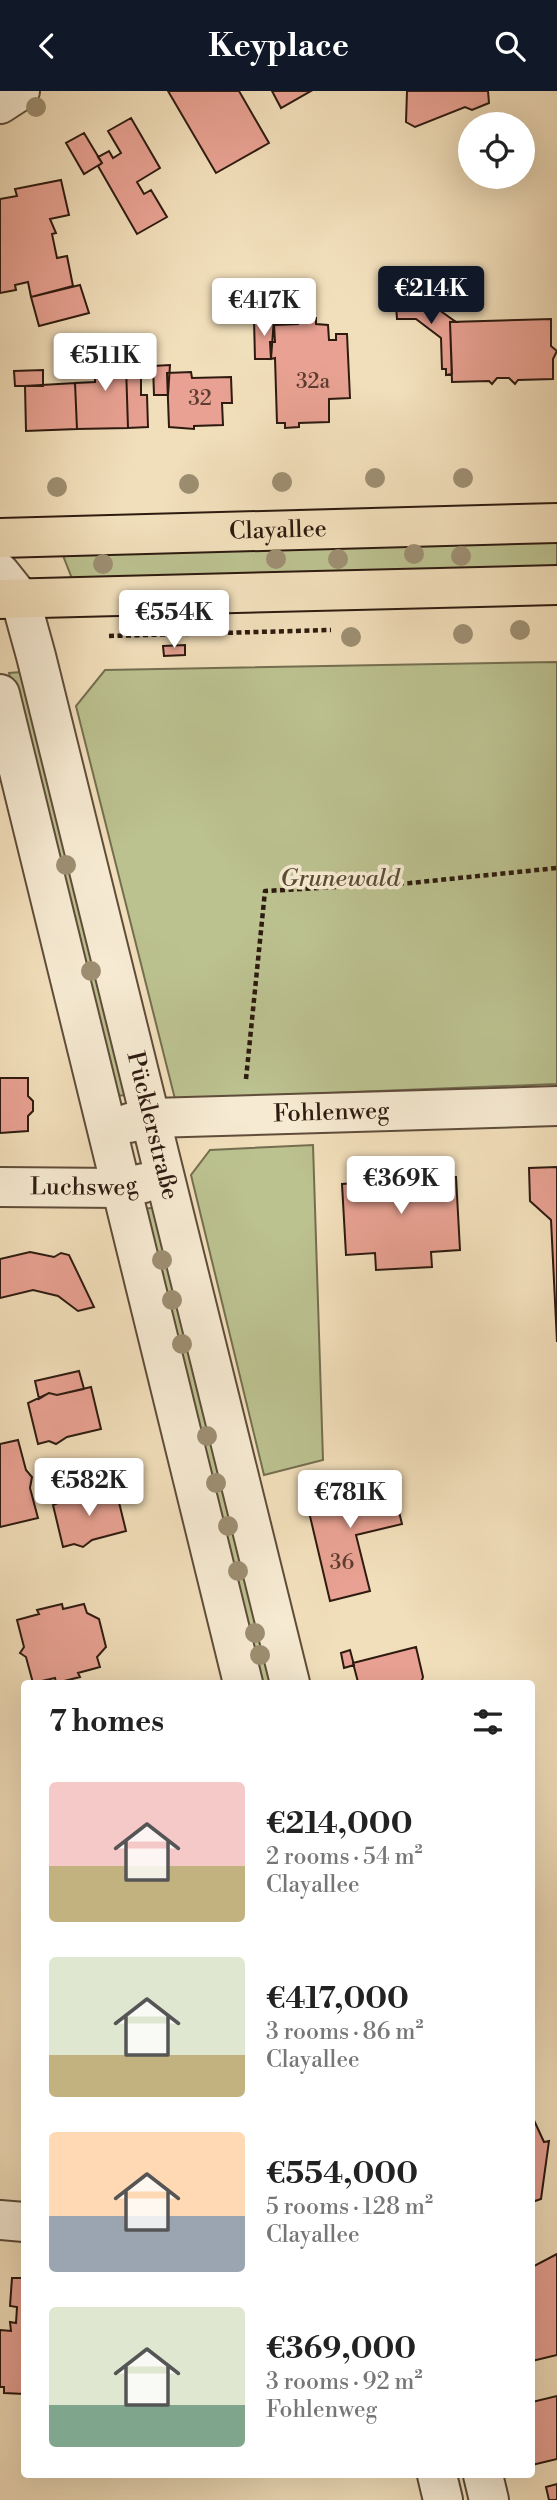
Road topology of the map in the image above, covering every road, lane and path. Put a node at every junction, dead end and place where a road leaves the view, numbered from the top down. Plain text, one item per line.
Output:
1 (20, 91) edge
2 (0, 104) edge
3 (557, 523) edge
4 (0, 538) edge
5 (557, 585) edge
6 (7, 590) edge
7 (0, 694) edge
8 (557, 868) edge
9 (557, 1106) edge
10 (242, 1115) junction
11 (152, 1118) junction
12 (106, 1129) junction
13 (167, 1179) junction
14 (0, 1187) edge
15 (121, 1188) junction
16 (242, 1680) edge
17 (289, 1680) edge
18 (0, 2220) edge
19 (21, 2222) edge
20 (438, 2478) edge
21 (484, 2478) edge
22 (443, 2500) edge
23 (489, 2500) edge

1 - 2 street
3 - 4 main road, Clayallee
5 - 6 main road
6 - 11 street, Pücklerstraße
7 - 12 street, Pücklerstraße
8 - 10 path
9 - 10 street, Fohlenweg
10 - 11 street, Fohlenweg
11 - 12 street, Fohlenweg
11 - 13 street, Pücklerstraße
12 - 15 street, Pücklerstraße
13 - 15 street, Luchsweg
13 - 17 street, Pücklerstraße
14 - 15 street, Luchsweg
15 - 16 street, Pücklerstraße
18 - 19 street
20 - 22 street
21 - 23 street

